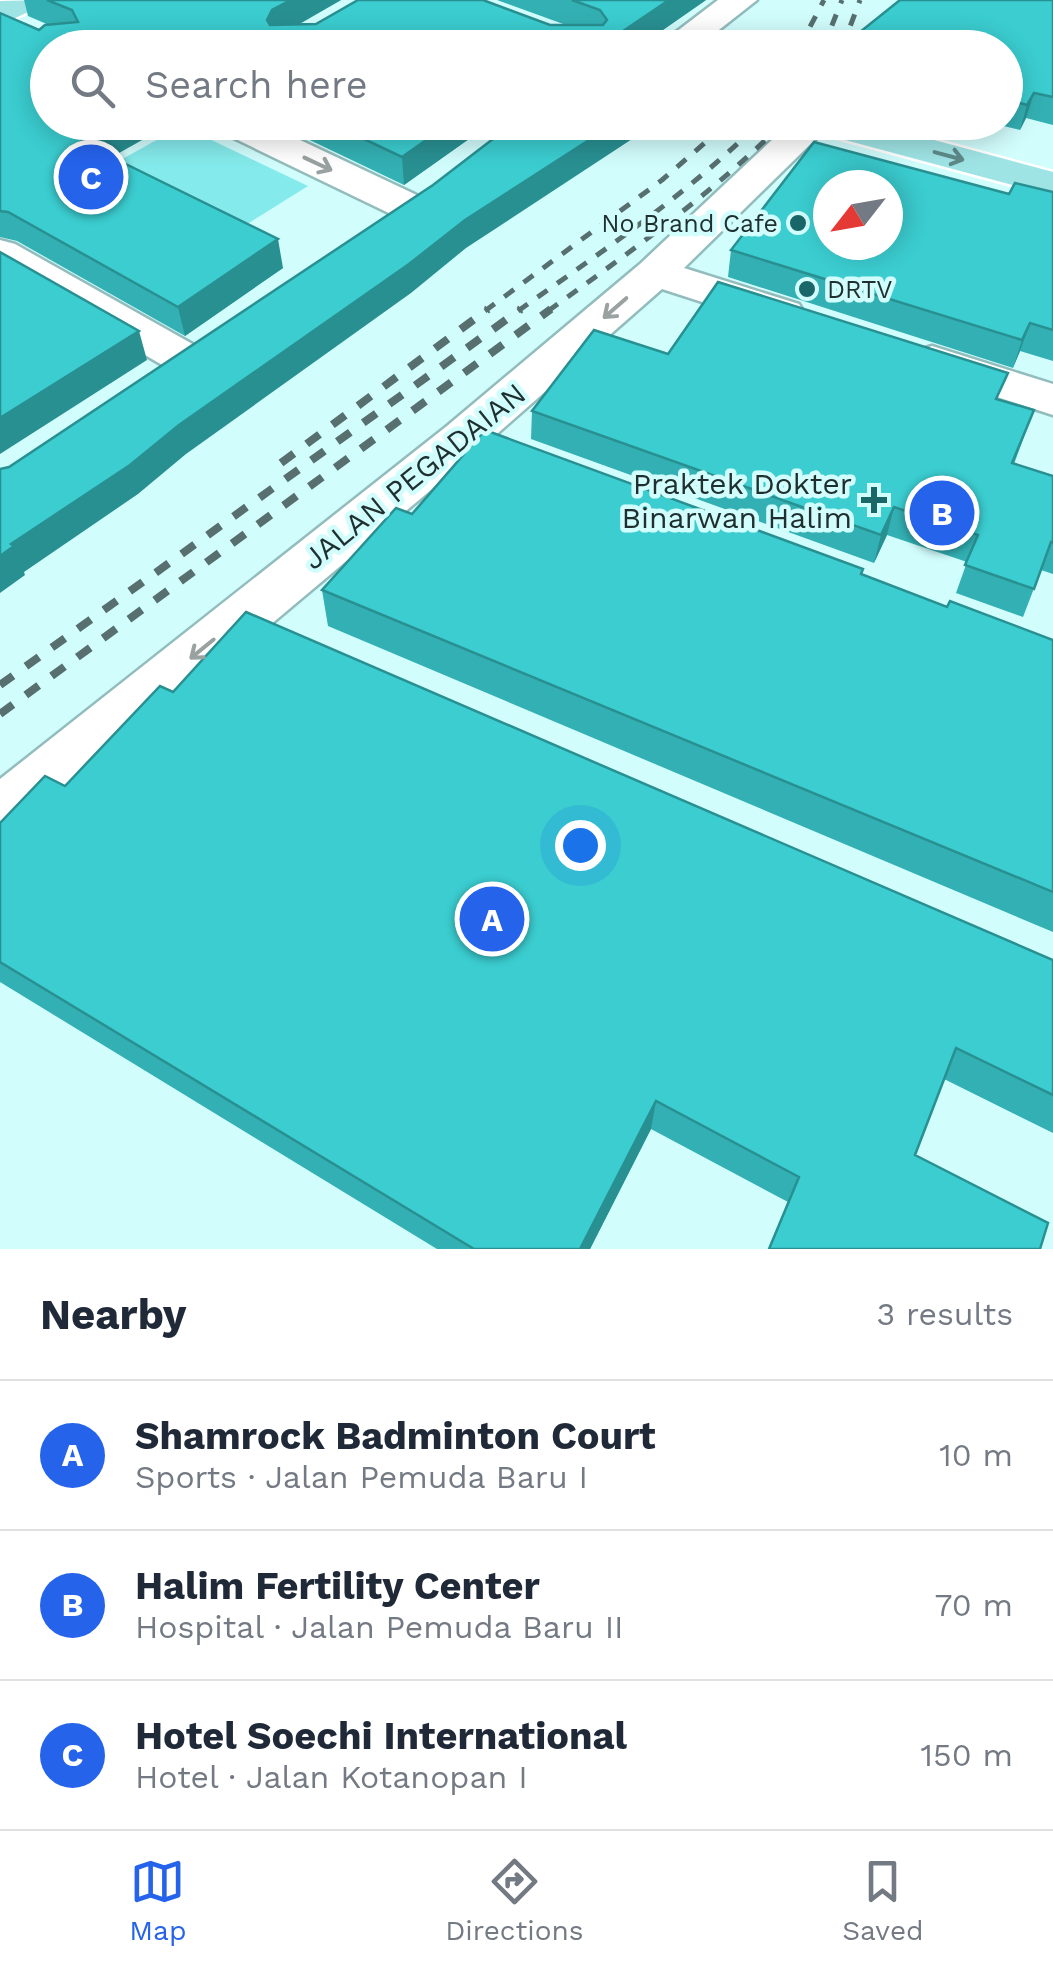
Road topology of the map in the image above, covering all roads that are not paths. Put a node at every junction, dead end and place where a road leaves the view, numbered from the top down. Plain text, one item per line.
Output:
1 (740, 0) edge
2 (698, 30) edge
3 (268, 140) edge
4 (799, 140) edge
5 (886, 140) edge
6 (1053, 184) edge
7 (408, 207) edge
8 (0, 253) edge
9 (655, 274) junction
10 (826, 328) edge
11 (902, 352) edge
12 (187, 359) edge
13 (1053, 400) edge
14 (464, 438) junction
15 (519, 458) edge
16 (242, 616) junction
17 (296, 639) edge
18 (0, 815) edge

1 - 2 street
3 -> 7 street
4 - 9 street, JALAN PEGADAIAN
5 -> 6 main road
8 - 12 street
9 - 10 street
9 -> 14 street, JALAN PEGADAIAN
11 - 13 street
14 - 15 street
14 - 16 street, JALAN PEGADAIAN
16 - 17 street
16 -> 18 street, JALAN PEGADAIAN

